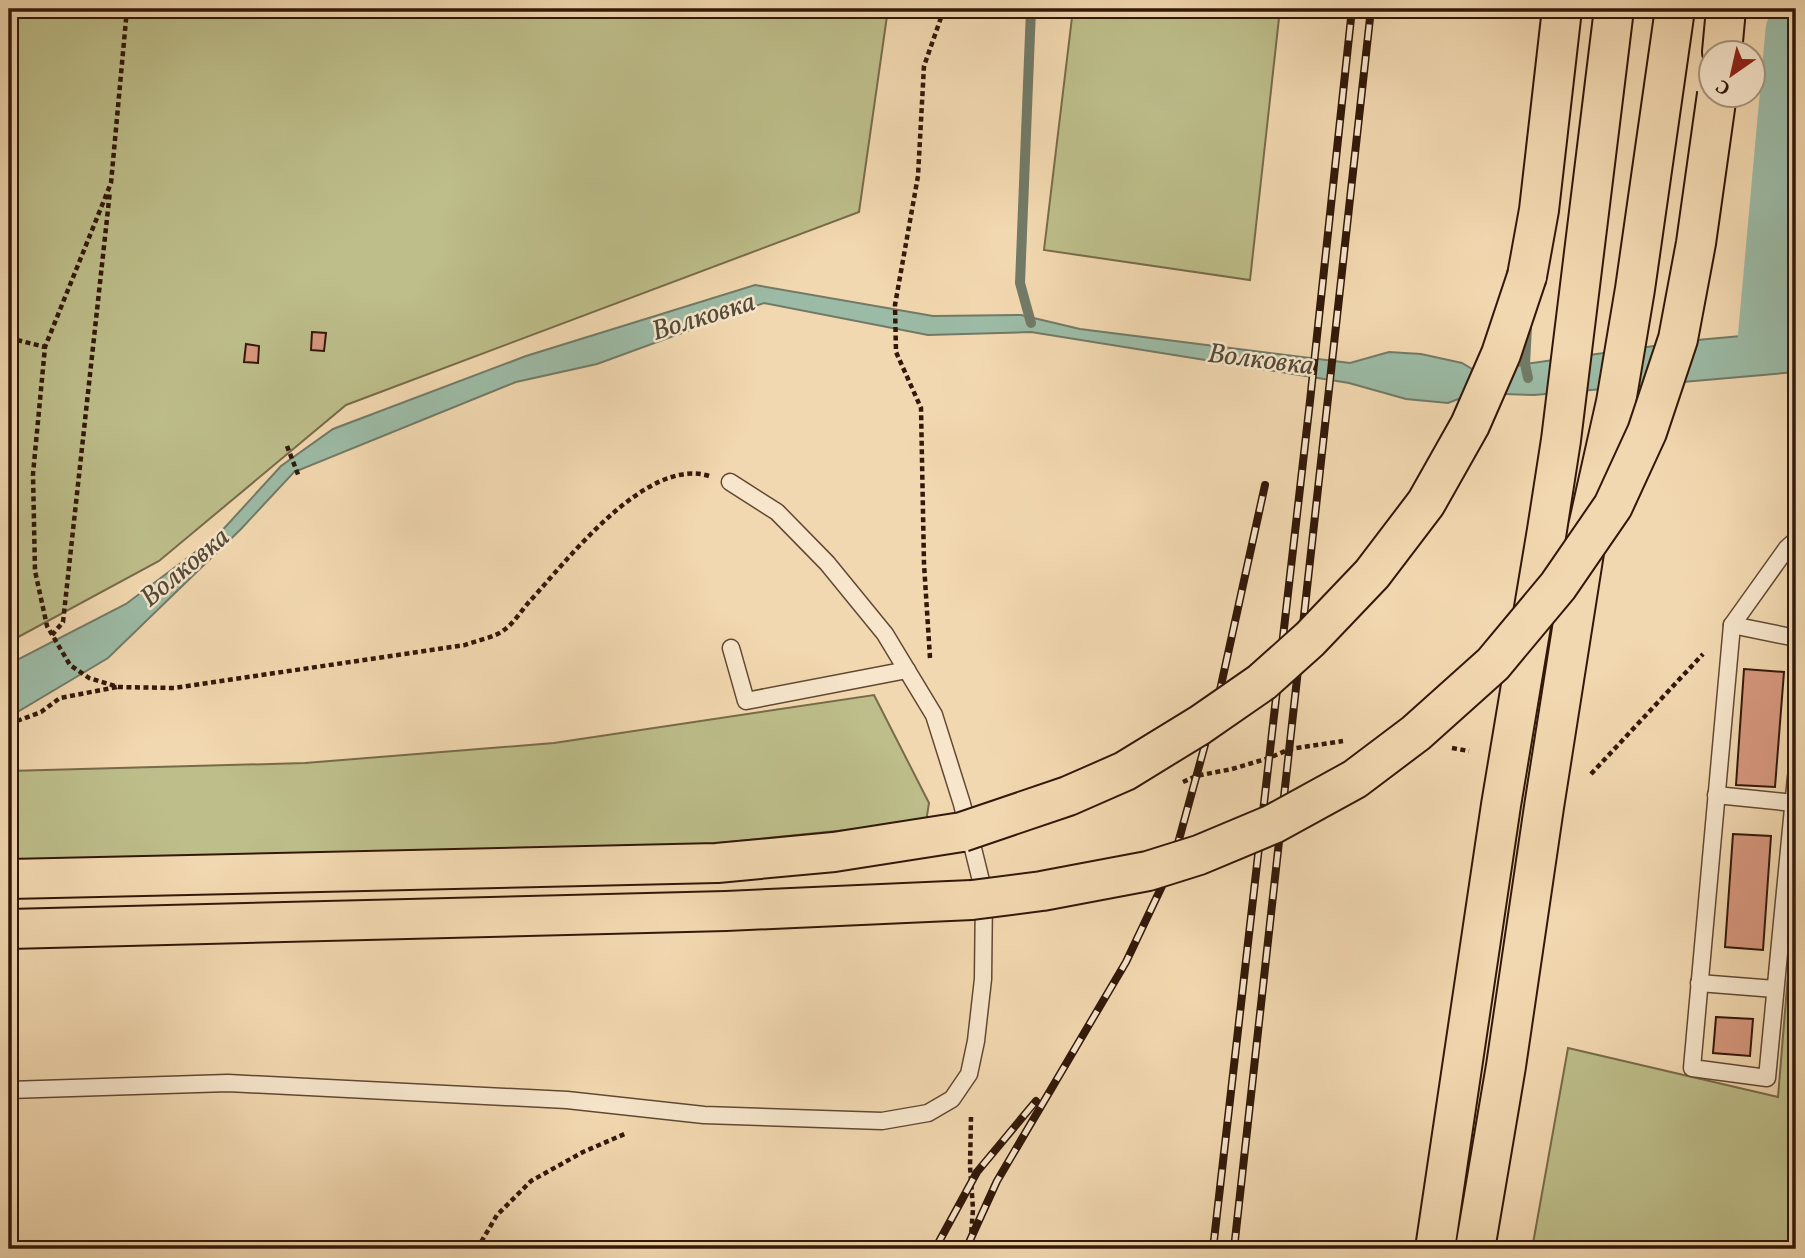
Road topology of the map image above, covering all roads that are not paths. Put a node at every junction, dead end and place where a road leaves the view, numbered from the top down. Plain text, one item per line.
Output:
1 (1614, 9) edge
2 (1675, 9) edge
3 (1726, 9) edge
4 (1561, 24) edge
5 (1723, 38) edge
6 (1715, 108) edge
7 (730, 482) road end
8 (1796, 540) edge
9 (1732, 625) junction
10 (1796, 638) edge
11 (730, 648) dead end
12 (907, 670) junction
13 (1796, 777) edge
14 (1716, 795) junction
15 (1794, 803) junction
16 (9, 879) edge
17 (9, 929) edge
18 (1699, 983) junction
19 (1775, 989) junction
20 (9, 1090) edge
21 (1435, 1249) edge
22 (1475, 1249) edge

1 - 21 highway
2 - 22 highway
3 - 5 highway
4 - 16 highway, bridge
6 - 17 highway, bridge
7 - 12 lane
8 - 9 lane
9 - 10 lane
9 - 14 lane
11 - 12 lane
12 - 20 lane
13 - 15 lane
14 - 15 lane
14 - 18 lane
15 - 19 lane
18 - 19 lane
18 - 19 lane

